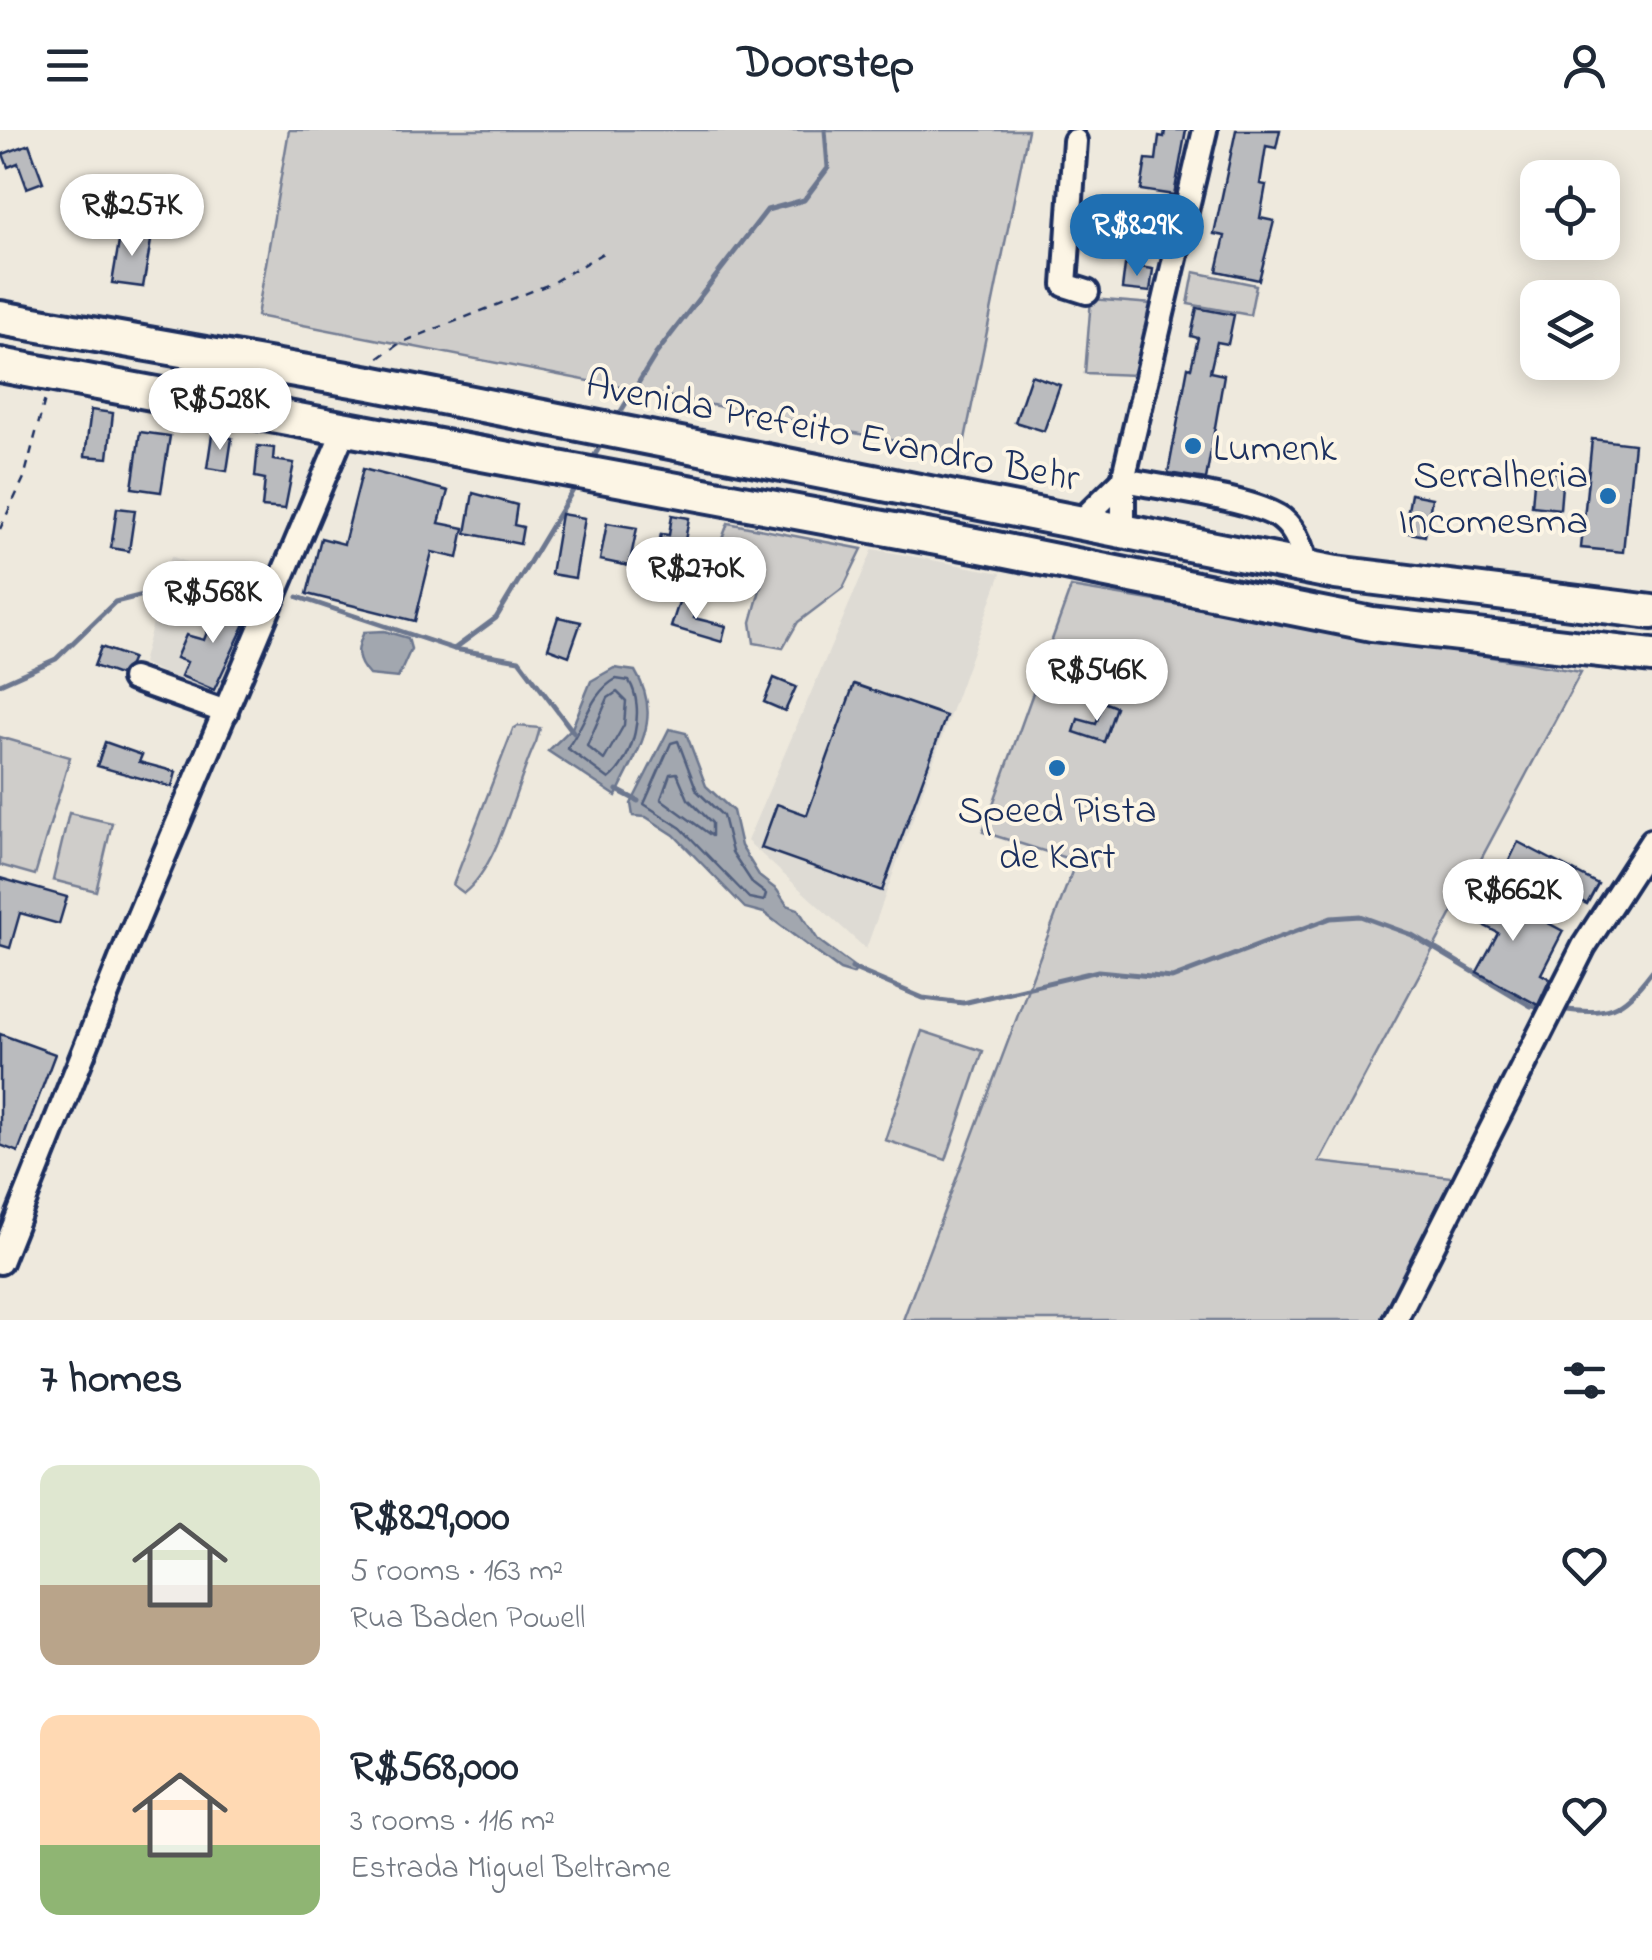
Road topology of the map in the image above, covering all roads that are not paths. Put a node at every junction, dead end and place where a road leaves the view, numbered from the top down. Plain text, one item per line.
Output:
1 (1205, 130) edge
2 (1074, 140) dead end
3 (1087, 292) dead end
4 (0, 318) edge
5 (0, 365) edge
6 (344, 430) junction
7 (1122, 480) junction
8 (1082, 521) junction
9 (1123, 530) junction
10 (986, 547) junction
11 (1321, 570) junction
12 (1652, 612) edge
13 (1372, 624) junction
14 (1652, 631) edge
15 (1652, 656) edge
16 (133, 679) dead end
17 (226, 712) junction
18 (1652, 840) edge
19 (0, 1262) edge
20 (1395, 1320) edge

1 - 7 street
2 - 3 street
4 - 8 highway, Avenida Prefeito Evandro Behr
5 - 6 highway
6 - 10 highway
6 - 17 street
7 - 8 street
7 - 9 street
7 - 11 street
8 - 9 highway, Avenida Prefeito Evandro Behr
9 - 11 highway, Avenida Prefeito Evandro Behr
10 - 11 highway
10 - 13 highway
11 - 12 highway, Avenida Prefeito Evandro Behr
13 - 14 highway
13 - 15 highway
16 - 17 street
17 - 19 street
18 - 20 street

